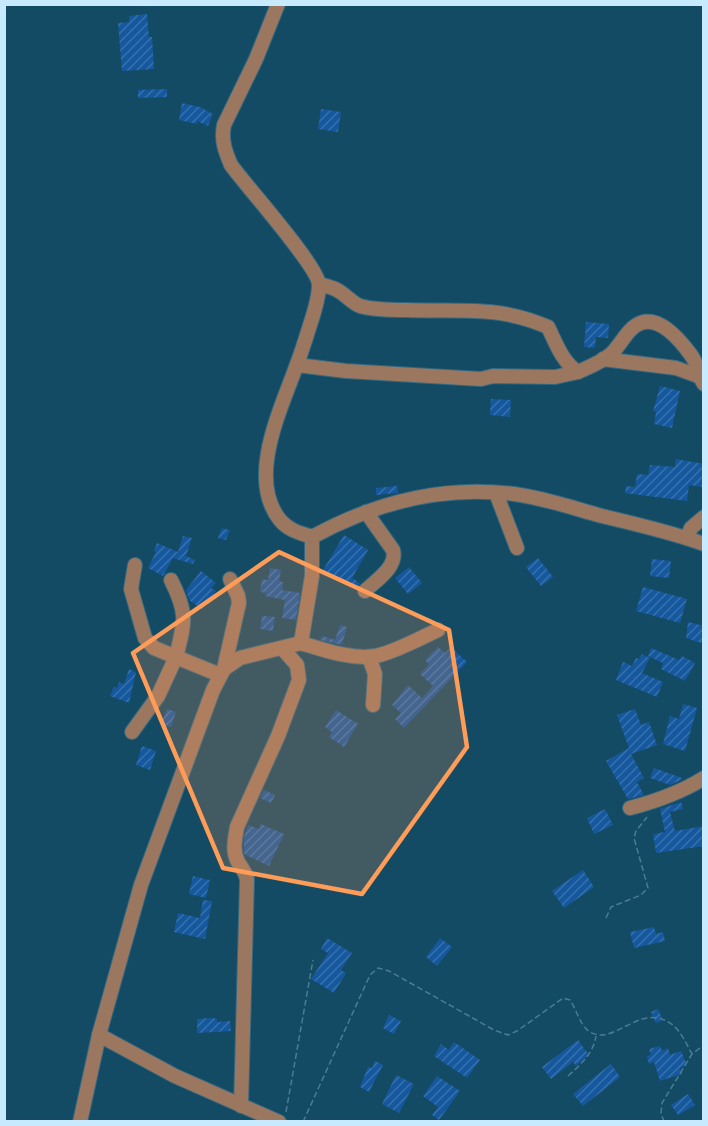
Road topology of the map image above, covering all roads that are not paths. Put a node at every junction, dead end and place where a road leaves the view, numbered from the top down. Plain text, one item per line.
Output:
1 (278, 4) edge
2 (320, 284) junction
3 (603, 359) junction
4 (297, 365) junction
5 (578, 372) junction
6 (701, 380) edge
7 (496, 493) junction
8 (366, 512) junction
9 (704, 517) edge
10 (312, 537) junction
11 (687, 538) junction
12 (704, 544) edge
13 (517, 548) dead end
14 (135, 565) dead end
15 (230, 579) dead end
16 (171, 580) dead end
17 (364, 591) dead end
18 (438, 630) dead end
19 (301, 643) junction
20 (282, 648) junction
21 (176, 657) junction
22 (369, 657) junction
23 (222, 672) junction
24 (373, 705) dead end
25 (132, 732) dead end
26 (704, 778) edge
27 (630, 808) dead end
28 (99, 1035) junction
29 (241, 1106) junction
30 (80, 1122) edge
31 (279, 1122) edge

1 - 2 street
2 - 4 street
2 - 5 street
3 - 5 street
3 - 6 street
3 - 6 street
4 - 5 street
4 - 10 street
7 - 8 street
7 - 11 street
7 - 13 street
8 - 10 street
8 - 17 street
9 - 11 street
10 - 19 street
11 - 12 street
14 - 21 street
15 - 23 street
16 - 21 street
18 - 22 street
19 - 20 street
19 - 22 street
20 - 23 street
20 - 29 street
21 - 23 street
21 - 25 street
22 - 24 street
23 - 28 street
26 - 27 street
28 - 29 street
28 - 30 street
29 - 31 street

